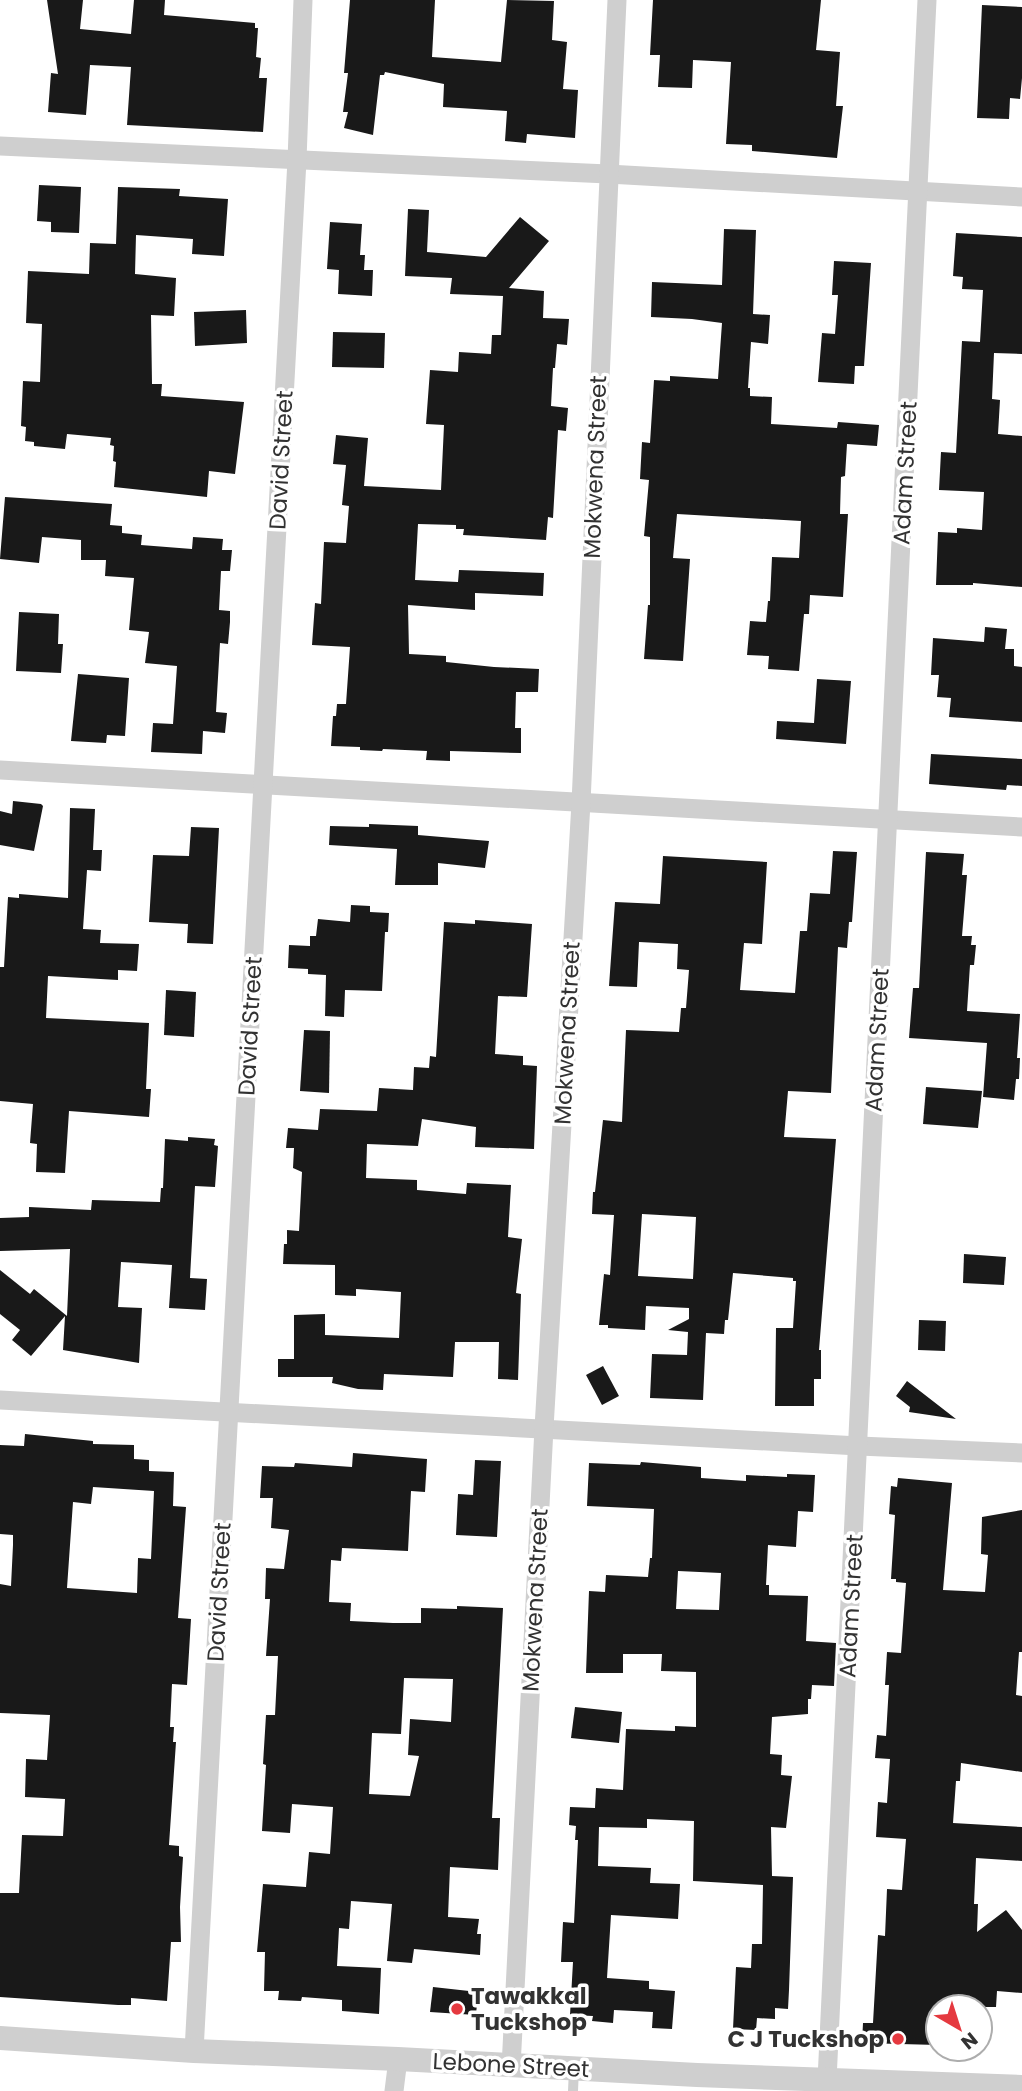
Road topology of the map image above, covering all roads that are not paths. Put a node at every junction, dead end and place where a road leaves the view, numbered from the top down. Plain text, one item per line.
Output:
1 (303, 0) edge
2 (617, 0) edge
3 (927, 0) edge
4 (0, 145) edge
5 (297, 160) junction
6 (608, 174) junction
7 (919, 191) junction
8 (1022, 197) edge
9 (0, 770) edge
10 (264, 785) junction
11 (581, 803) junction
12 (887, 821) junction
13 (1022, 827) edge
14 (0, 1400) edge
15 (229, 1413) junction
16 (544, 1428) junction
17 (859, 1446) junction
18 (1022, 1453) edge
19 (0, 2038) edge
20 (194, 2051) junction
21 (398, 2059) junction
22 (511, 2067) junction
23 (574, 2080) edge
24 (827, 2080) junction
25 (904, 2087) edge
26 (1021, 2089) edge
27 (394, 2091) edge

1 - 5 street, David Street
2 - 6 street, Mokwena Street
3 - 7 street, Adam Street
4 - 5 street
5 - 6 street
5 - 10 street, David Street
6 - 7 street
6 - 11 street, Mokwena Street
7 - 8 street
7 - 12 street, Adam Street
9 - 10 street
10 - 11 street
10 - 15 street, David Street
11 - 12 street
11 - 16 street, Mokwena Street
12 - 13 street
12 - 17 street, Adam Street
14 - 15 street
15 - 16 street
15 - 20 street, David Street
16 - 17 street
16 - 22 street, Mokwena Street
17 - 18 street
17 - 24 street, Adam Street
19 - 20 street, Lebone Street
20 - 21 street, Lebone Street
21 - 22 street, Lebone Street
21 - 27 street
22 - 23 street, Lebone Street
23 - 24 street, Lebone Street
24 - 25 street, Lebone Street
25 - 26 street, Lebone Street

